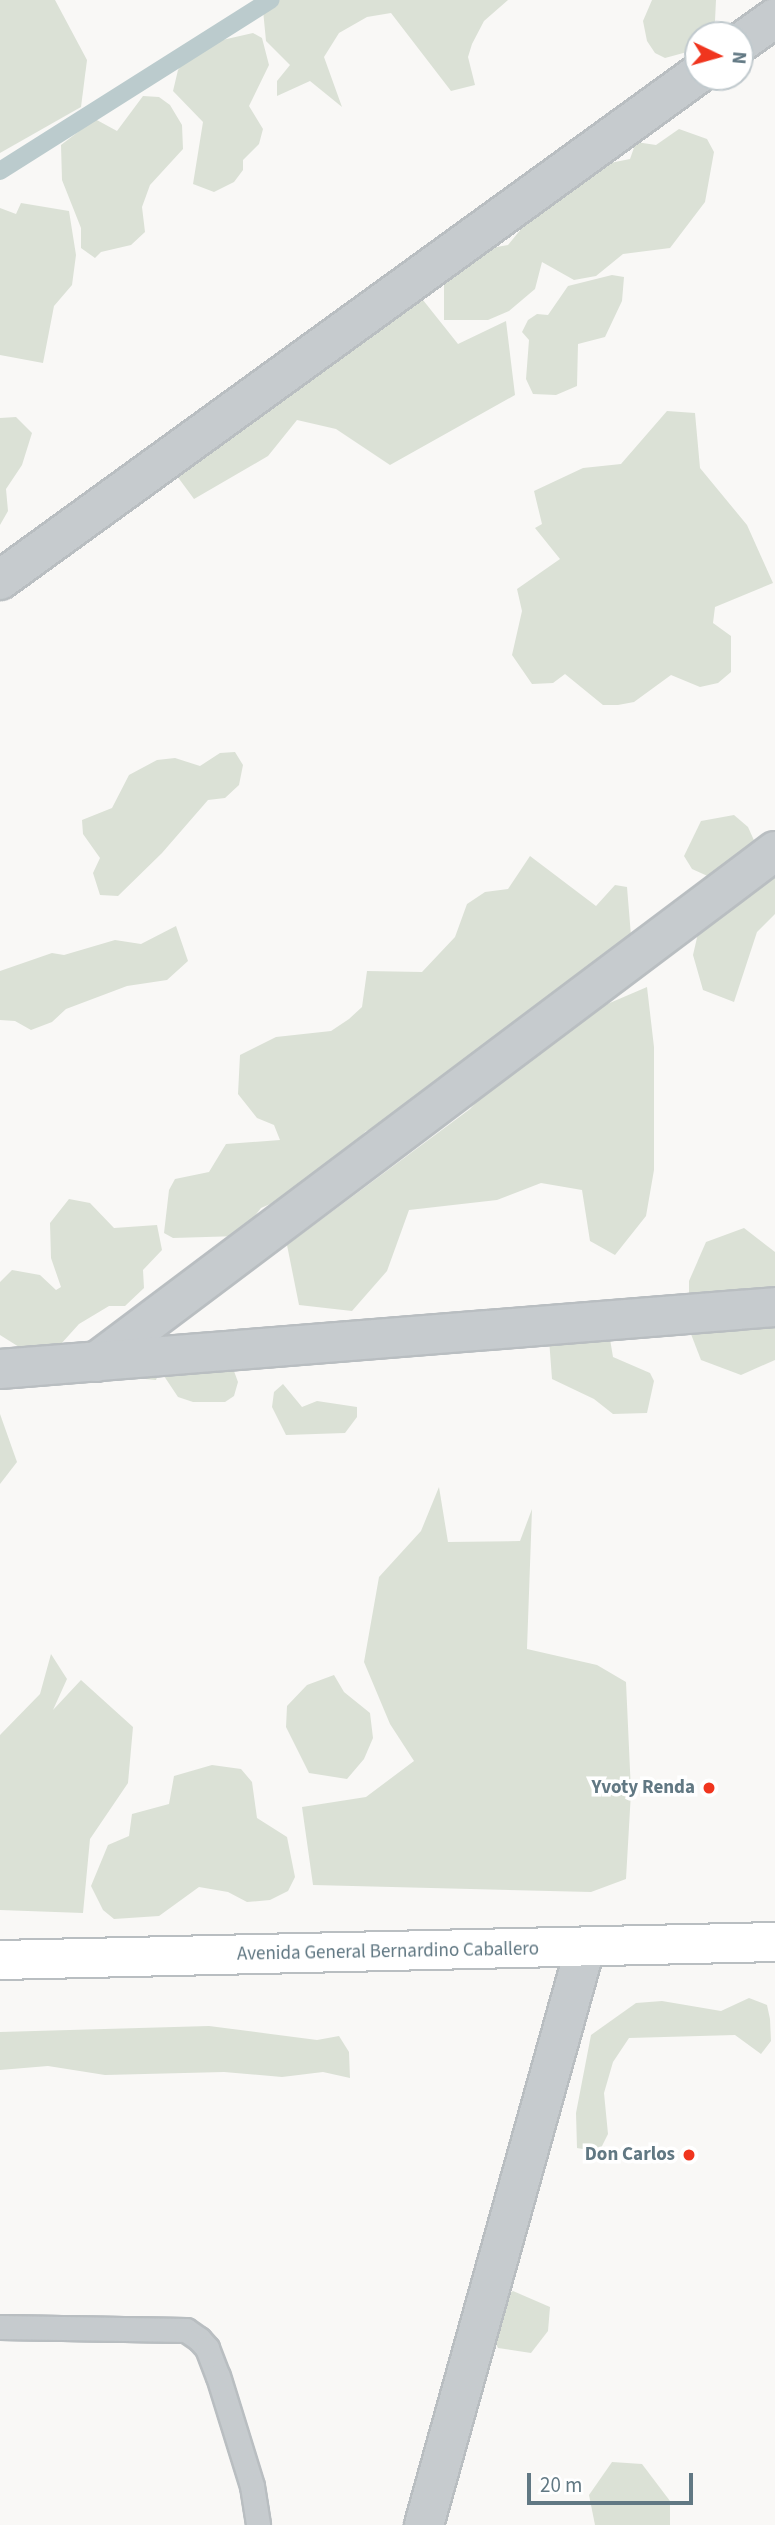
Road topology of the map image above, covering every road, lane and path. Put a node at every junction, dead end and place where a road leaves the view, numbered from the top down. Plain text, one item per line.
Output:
1 (775, 18) edge
2 (754, 33) edge
3 (684, 84) edge
4 (0, 580) edge
5 (775, 851) edge
6 (775, 1307) edge
7 (96, 1362) junction
8 (0, 1370) edge
9 (775, 1942) edge
10 (585, 1948) junction
11 (0, 1961) edge
12 (0, 2327) edge
13 (258, 2525) edge
14 (424, 2525) edge

1 - 2 street
3 - 4 street
5 - 7 street
6 - 7 street
7 - 8 street
9 - 10 main road, Avenida General Bernardino Caballero
10 - 11 main road, Avenida General Bernardino Caballero
10 - 14 street
12 - 13 lane

